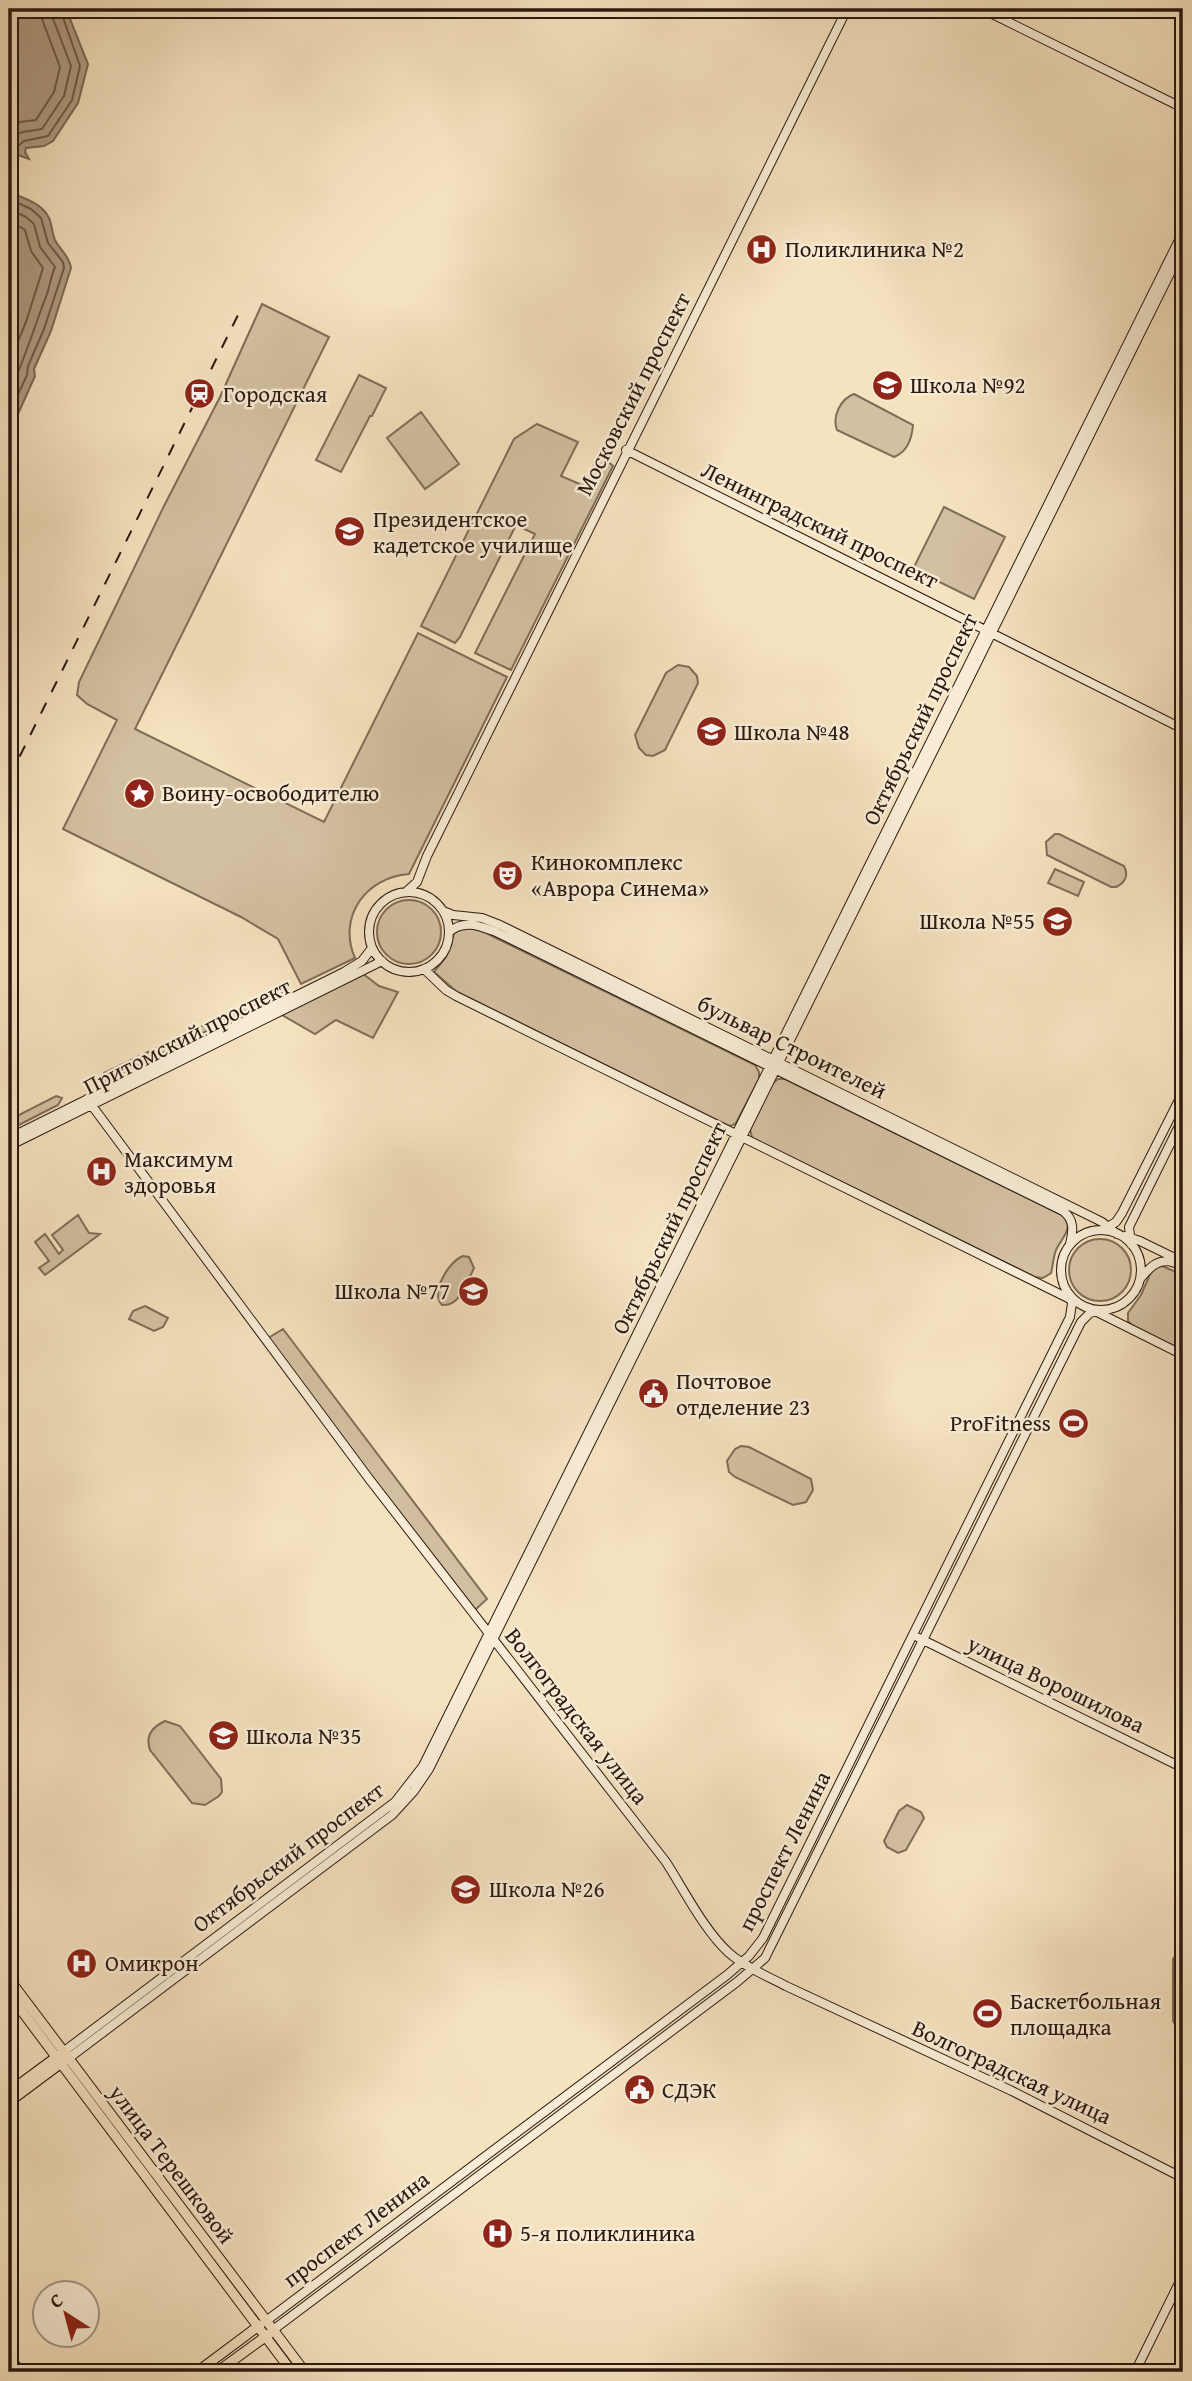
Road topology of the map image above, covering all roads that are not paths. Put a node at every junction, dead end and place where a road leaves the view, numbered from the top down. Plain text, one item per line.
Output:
1 (847, 9) edge
2 (982, 9) edge
3 (1183, 108) edge
4 (1183, 232) edge
5 (1183, 247) edge
6 (626, 450) junction
7 (990, 631) junction
8 (1183, 729) edge
9 (420, 874) junction
10 (407, 891) junction
11 (426, 896) junction
12 (443, 911) junction
13 (449, 932) junction
14 (372, 948) junction
15 (382, 961) junction
16 (424, 969) junction
17 (775, 1064) junction
18 (1183, 1092) edge
19 (89, 1102) junction
20 (1183, 1118) edge
21 (739, 1137) junction
22 (9, 1138) edge
23 (9, 1146) edge
24 (1110, 1227) junction
25 (1099, 1230) junction
26 (1122, 1235) junction
27 (1070, 1244) junction
28 (1183, 1264) edge
29 (1139, 1282) junction
30 (1072, 1298) junction
31 (1095, 1309) junction
32 (1183, 1355) edge
33 (913, 1635) junction
34 (492, 1637) junction
35 (923, 1641) junction
36 (1183, 1768) edge
37 (743, 1962) junction
38 (754, 1969) junction
39 (9, 1979) edge
40 (9, 1994) edge
41 (62, 2058) junction
42 (9, 2092) edge
43 (9, 2102) edge
44 (1183, 2178) edge
45 (436, 2193) junction
46 (426, 2216) junction
47 (1183, 2276) edge
48 (266, 2321) junction
49 (257, 2328) junction
50 (273, 2330) junction
51 (264, 2337) junction
52 (9, 2356) edge
53 (21, 2372) edge
54 (197, 2372) edge
55 (217, 2372) edge
56 (292, 2372) edge
57 (305, 2372) edge
58 (1135, 2372) edge

1 - 6 main road, Московский проспект
2 - 3 main road
4 - 7 main road, Октябрьский проспект
5 - 7 main road, Октябрьский проспект
6 - 7 main road, Ленинградский проспект
6 - 9 main road, Московский проспект
7 - 8 main road, Ленинградский проспект
7 - 17 main road, Октябрьский проспект
9 - 10 main road, Московский проспект
9 - 11 main road
10 - 11 main road
10 - 14 main road
11 - 12 main road
12 - 13 main road
12 - 17 main road, бульвар Строителей
13 - 16 main road
13 - 17 main road, бульвар Строителей
14 - 15 main road
14 - 19 main road, Притомский проспект
15 - 16 main road
15 - 19 main road, Притомский проспект
16 - 21 main road
17 - 21 main road, Октябрьский проспект
17 - 24 main road, бульвар Строителей
17 - 27 main road, бульвар Строителей
18 - 24 main road
19 - 22 main road, Притомский проспект
19 - 23 main road, Притомский проспект
19 - 34 main road, Волгоградская улица
20 - 26 main road
21 - 30 main road
21 - 34 main road, Октябрьский проспект
24 - 25 main road
24 - 26 main road, бульвар Строителей
25 - 26 main road
25 - 27 main road
26 - 28 main road, бульвар Строителей
26 - 29 main road
27 - 30 main road
28 - 29 main road, бульвар Строителей
29 - 31 main road
30 - 31 main road
30 - 33 main road, проспект Ленина
31 - 32 main road
31 - 35 main road, проспект Ленина
33 - 35 main road, улица Ворошилова
33 - 37 main road, проспект Ленина
34 - 37 main road, Волгоградская улица
34 - 41 main road, Октябрьский проспект
35 - 36 main road, улица Ворошилова
35 - 38 main road, проспект Ленина
37 - 38 main road, Волгоградская улица
37 - 45 main road, проспект Ленина
38 - 44 main road, Волгоградская улица
38 - 46 main road, проспект Ленина
39 - 41 main road, улица Терешковой
40 - 41 main road, улица Терешковой
41 - 42 main road, Октябрьский проспект
41 - 43 main road, Октябрьский проспект
41 - 48 main road, улица Терешковой
41 - 49 main road, улица Терешковой
45 - 46 main road
45 - 48 main road, проспект Ленина
46 - 50 main road, проспект Ленина
47 - 58 main road
48 - 49 main road, проспект Ленина
48 - 50 main road, улица Терешковой
49 - 51 main road, улица Терешковой
49 - 54 main road, проспект Ленина
50 - 51 main road, проспект Ленина
50 - 57 main road, улица Терешковой
51 - 55 main road, проспект Ленина
51 - 56 main road, улица Терешковой
52 - 53 main road

